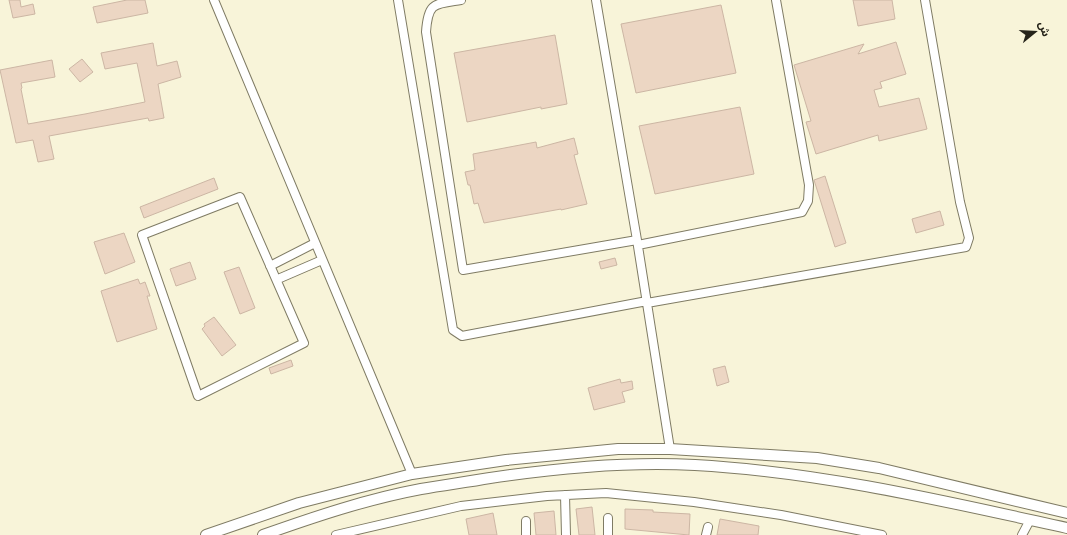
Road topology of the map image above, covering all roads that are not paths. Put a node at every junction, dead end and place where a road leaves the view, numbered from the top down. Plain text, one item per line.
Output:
1 (214, 0) edge
2 (398, 0) edge
3 (461, 0) edge
4 (596, 0) edge
5 (776, 0) edge
6 (925, 0) edge
7 (638, 242) junction
8 (315, 243) junction
9 (322, 260) junction
10 (270, 266) junction
11 (278, 279) junction
12 (647, 302) junction
13 (670, 449) junction
14 (412, 474) junction
15 (565, 495) junction
16 (1067, 513) edge
17 (608, 518) dead end
18 (1030, 520) junction
19 (526, 521) dead end
20 (1067, 528) edge
21 (206, 535) edge
22 (263, 535) edge
23 (336, 535) edge
24 (526, 535) edge
25 (566, 535) edge
26 (608, 535) edge
27 (882, 535) edge
28 (1022, 535) edge

1 - 8 street
2 - 12 street
3 - 7 street
4 - 7 street
5 - 7 street
6 - 12 street
7 - 12 street
8 - 9 street
8 - 10 street
9 - 11 street
9 - 14 street
10 - 11 street
10 - 11 street
12 - 13 street
13 - 14 street
13 - 16 street
14 - 21 street
15 - 23 street
15 - 25 street
15 - 27 street
17 - 26 street
18 - 20 street
18 - 22 street
18 - 28 street
19 - 24 street

